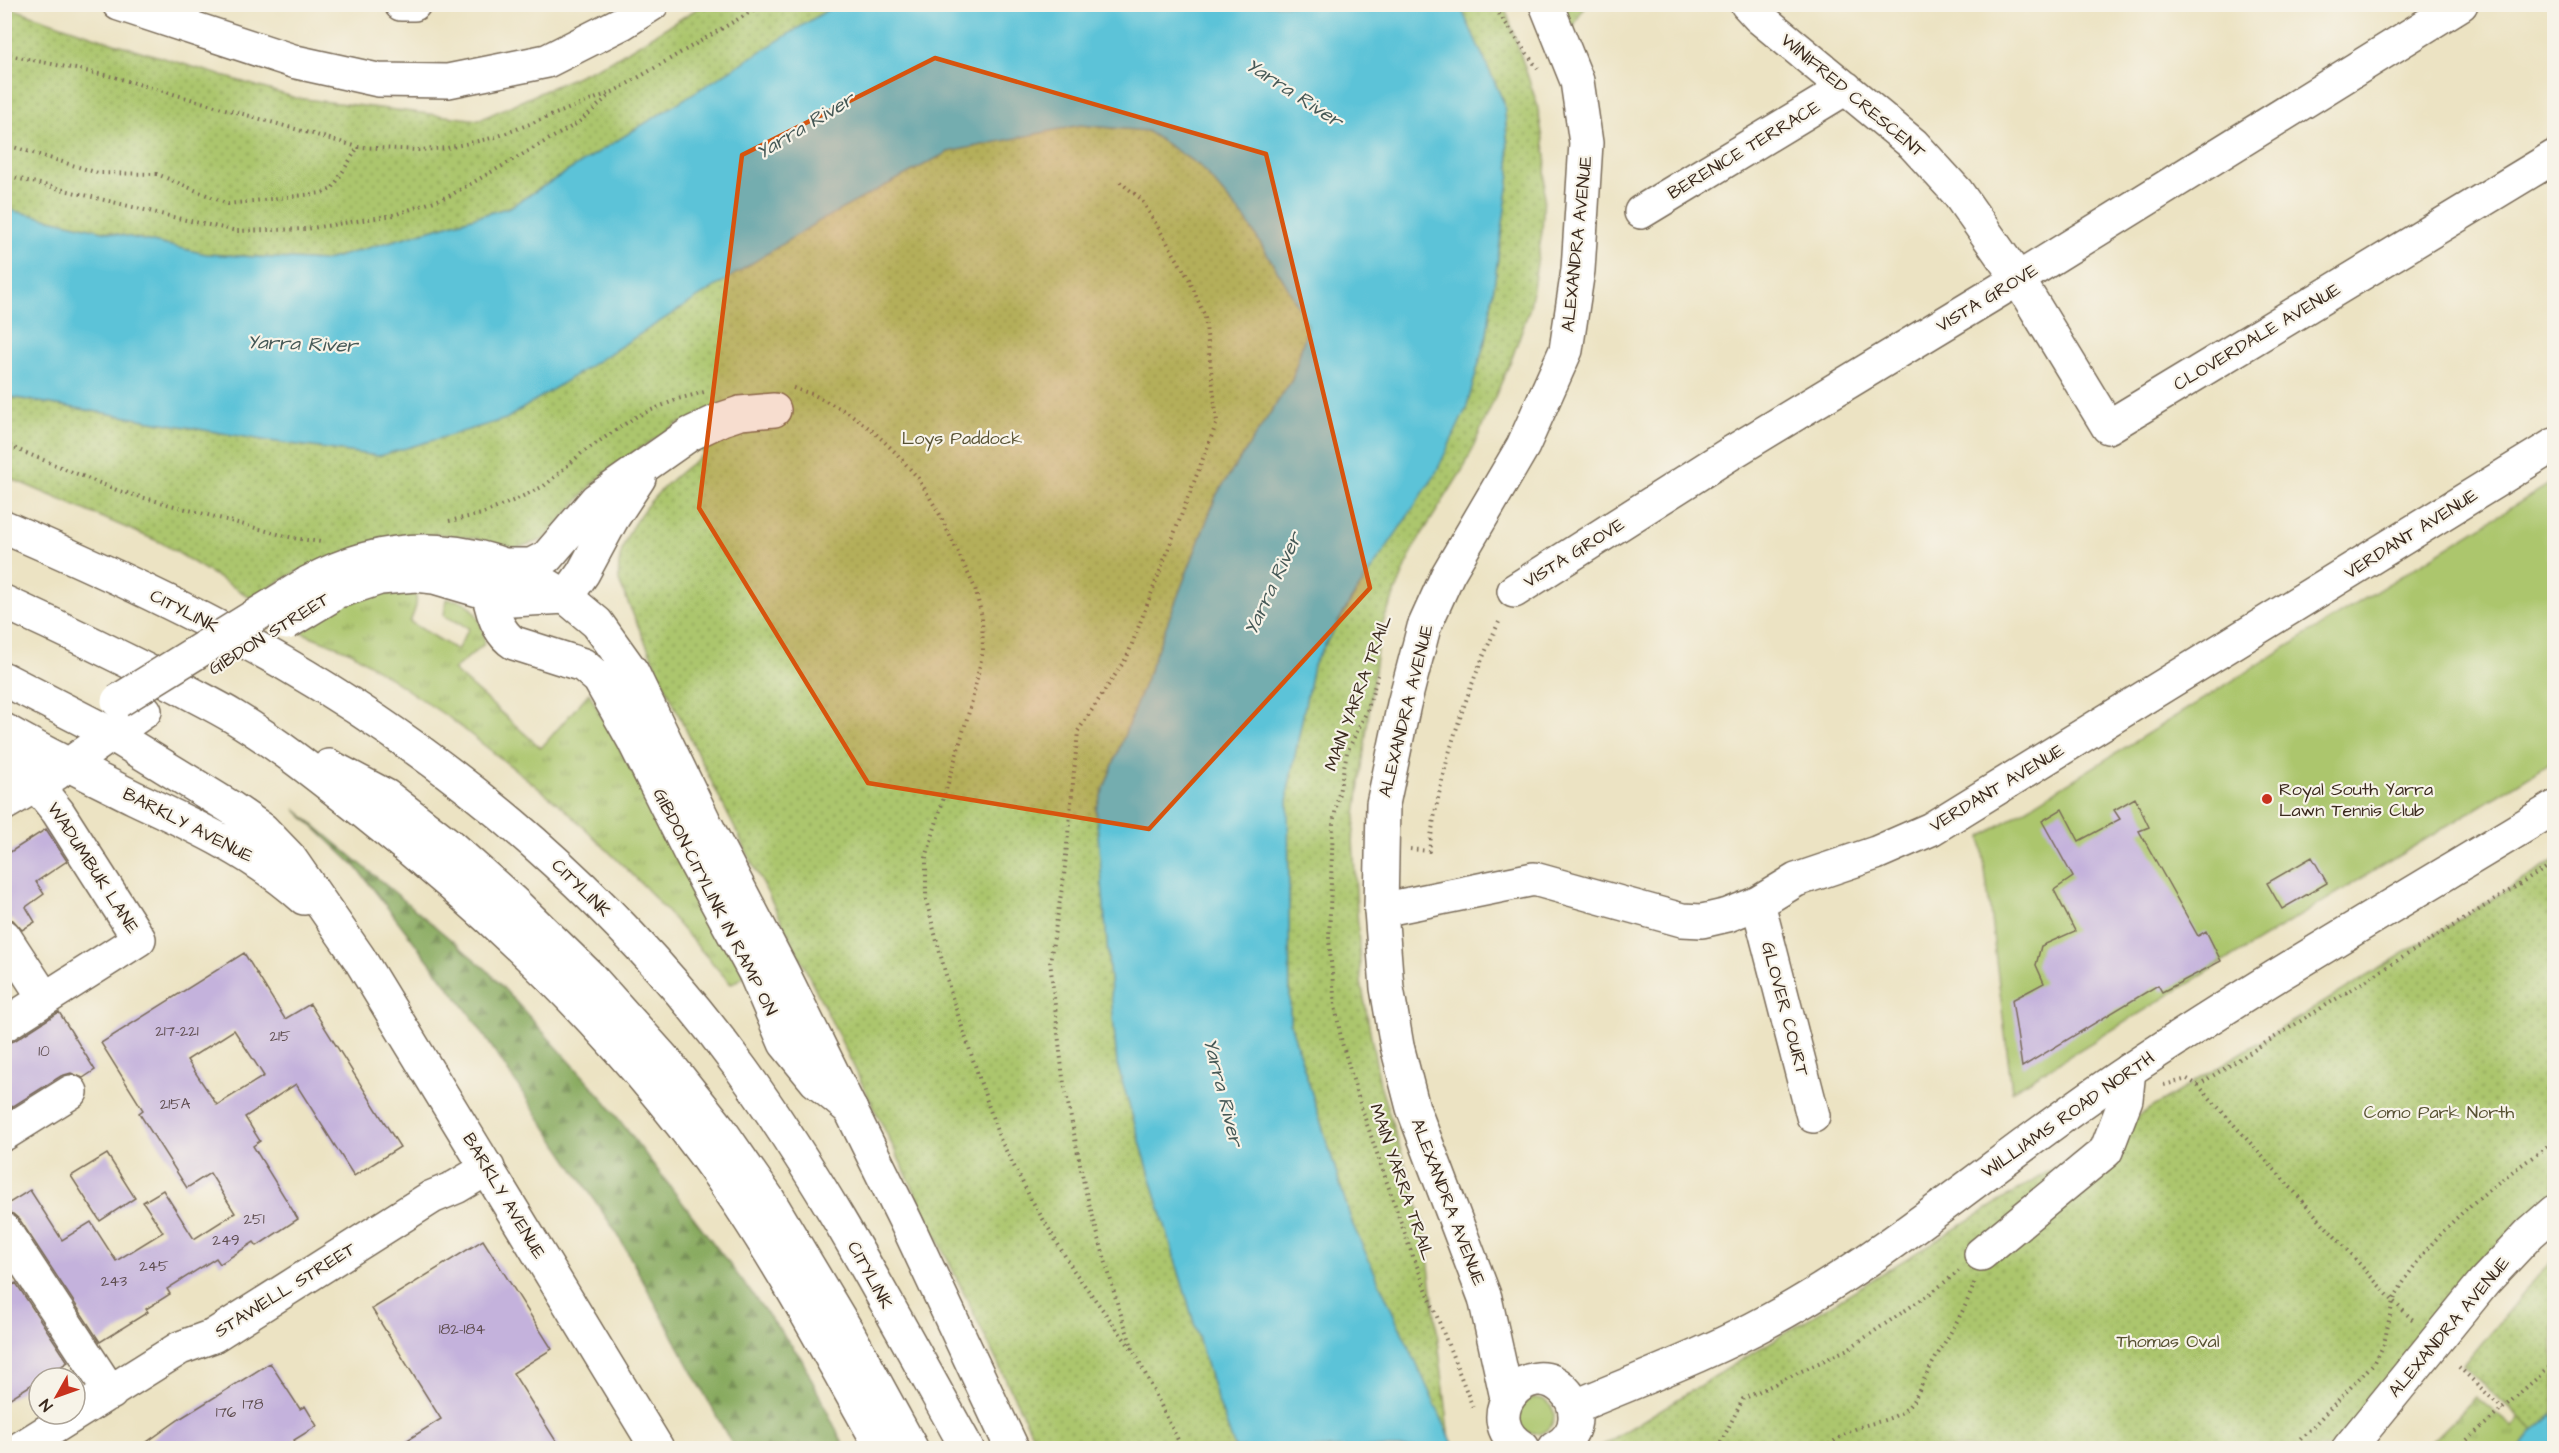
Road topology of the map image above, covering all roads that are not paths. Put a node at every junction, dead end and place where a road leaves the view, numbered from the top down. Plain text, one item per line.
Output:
1 (118, 4) edge
2 (401, 4) edge
3 (414, 4) edge
4 (652, 4) edge
5 (1546, 4) edge
6 (1747, 4) edge
7 (2460, 4) edge
8 (1846, 88) junction
9 (2554, 157) edge
10 (1641, 212) dead end
11 (2018, 279) junction
12 (780, 398) road end
13 (2554, 445) edge
14 (647, 466) junction
15 (4, 526) edge
16 (437, 550) junction
17 (473, 556) junction
18 (509, 565) junction
19 (1514, 591) dead end
20 (489, 595) junction
21 (566, 597) junction
22 (4, 602) edge
23 (4, 679) edge
24 (234, 717) junction
25 (99, 728) junction
26 (4, 730) edge
27 (39, 750) junction
28 (68, 765) junction
29 (4, 773) edge
30 (37, 786) junction
31 (4, 804) edge
32 (2554, 808) edge
33 (1758, 903) junction
34 (1381, 910) junction
35 (4, 936) edge
36 (350, 944) junction
37 (45, 999) junction
38 (4, 1025) edge
39 (2127, 1085) junction
40 (71, 1092) dead end
41 (851, 1110) junction
42 (1813, 1116) dead end
43 (4, 1134) edge
44 (488, 1168) junction
45 (2554, 1212) edge
46 (4, 1230) edge
47 (1981, 1254) road end
48 (1485, 1298) junction
49 (1535, 1380) junction
50 (111, 1393) junction
51 (1507, 1398) junction
52 (1574, 1407) junction
53 (1560, 1447) edge
54 (21, 1449) edge
55 (657, 1449) edge
56 (882, 1449) edge
57 (911, 1449) edge
58 (967, 1449) edge
59 (1012, 1449) edge
60 (1523, 1449) edge
61 (2349, 1449) edge

1 - 4 main road
2 - 3 main road
5 - 34 main road, ALEXANDRA AVENUE
6 - 8 main road, WINIFRED CRESCENT
7 - 11 main road, VISTA GROVE
8 - 10 main road, BERENICE TERRACE
8 - 11 main road, WINIFRED CRESCENT
9 - 11 main road, CLOVERDALE AVENUE
11 - 19 main road, VISTA GROVE
12 - 14 main road, GIBDON STREET
13 - 33 main road, VERDANT AVENUE
14 - 18 main road, GIBDON STREET
14 - 21 main road, GIBDON STREET
15 - 58 main road, CITYLINK
16 - 17 main road, GIBDON STREET
16 - 20 main road, GIBDON STREET
16 - 25 main road, GIBDON STREET, bridge
17 - 18 main road, GIBDON STREET
17 - 20 main road
18 - 21 main road, GIBDON STREET
20 - 21 main road, GIBDON STREET
20 - 41 main road, GIBDON-CITYLINK IN RAMP ON
21 - 41 main road
22 - 24 main road
23 - 25 main road, BARKLY AVENUE
24 - 56 main road
24 - 57 main road
25 - 27 main road, GIBDON STREET
25 - 28 main road, GIBDON STREET
25 - 36 main road, BARKLY AVENUE
26 - 27 main road, BARKLY AVENUE
27 - 28 main road, BARKLY AVENUE
27 - 29 main road, GIBDON STREET
28 - 30 main road, GIBDON STREET
28 - 36 main road, BARKLY AVENUE
30 - 31 main road, GIBDON STREET
30 - 37 main road, WADUMBUK LANE
32 - 39 main road, WILLIAMS ROAD NORTH
33 - 34 main road, VERDANT AVENUE
33 - 42 main road, GLOVER COURT
34 - 48 main road, ALEXANDRA AVENUE
35 - 37 main road
36 - 44 main road, BARKLY AVENUE
37 - 38 main road, WADUMBUK LANE
39 - 47 main road
39 - 52 main road, WILLIAMS ROAD NORTH
40 - 43 main road
41 - 59 main road
44 - 50 main road, STAWELL STREET
44 - 55 main road, BARKLY AVENUE
45 - 61 main road, ALEXANDRA AVENUE
46 - 50 main road
48 - 49 main road, ALEXANDRA AVENUE
48 - 51 main road, ALEXANDRA AVENUE
49 - 51 main road
49 - 52 main road
50 - 54 main road, STAWELL STREET
51 - 60 main road, ALEXANDRA AVENUE
52 - 53 main road

